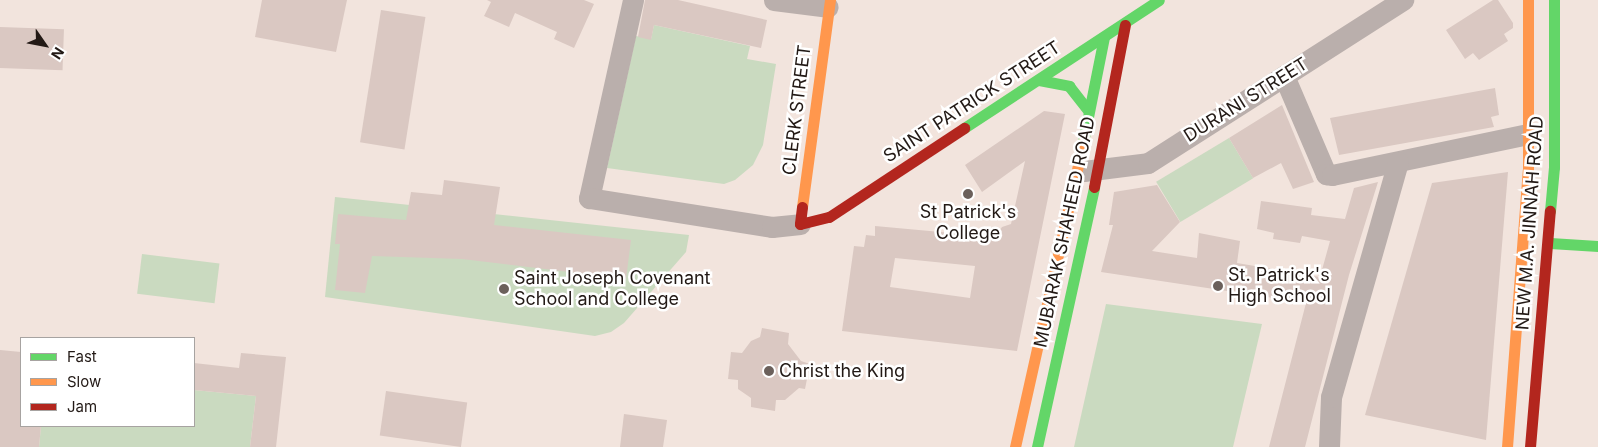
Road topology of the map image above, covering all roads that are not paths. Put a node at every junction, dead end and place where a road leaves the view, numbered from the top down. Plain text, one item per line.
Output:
1 (633, 0) edge
2 (774, 0) edge
3 (1133, 0) edge
4 (1159, 0) edge
5 (1404, 0) edge
6 (1528, 0) edge
7 (1554, 0) edge
8 (829, 3) edge
9 (1125, 25) junction
10 (1104, 37) junction
11 (1284, 76) junction
12 (1039, 80) junction
13 (1555, 99) junction
14 (1530, 103) junction
15 (1088, 110) junction
16 (1529, 141) junction
17 (1554, 145) junction
18 (1398, 162) junction
19 (1088, 171) junction
20 (800, 224) junction
21 (1550, 242) junction
22 (1598, 246) edge
23 (1015, 447) edge
24 (1037, 447) edge
25 (1329, 447) edge
26 (1507, 447) edge
27 (1530, 447) edge

1 - 20 street
2 - 8 street
3 - 9 street
4 - 9 street, SAINT PATRICK STREET
5 - 11 street, DURANI STREET
6 - 14 street, NEW M.A. JINNAH ROAD
7 - 13 street, NEW M.A. JINNAH ROAD
8 - 20 street, CLERK STREET
9 - 10 street, SAINT PATRICK STREET
9 - 19 street, MUBARAK SHAHEED ROAD
10 - 12 street, SAINT PATRICK STREET
10 - 15 street, MUBARAK SHAHEED ROAD
11 - 18 street
11 - 19 street, DURANI STREET
12 - 15 street
12 - 20 street, SAINT PATRICK STREET
13 - 14 street
13 - 17 street, NEW M.A. JINNAH ROAD
14 - 16 street, NEW M.A. JINNAH ROAD
15 - 19 street, MUBARAK SHAHEED ROAD
16 - 17 street
16 - 18 street
16 - 26 street, NEW M.A. JINNAH ROAD
17 - 21 street, NEW M.A. JINNAH ROAD
18 - 25 street
19 - 23 street, MUBARAK SHAHEED ROAD
19 - 24 street, MUBARAK SHAHEED ROAD
21 - 22 street
21 - 27 street, NEW M.A. JINNAH ROAD

